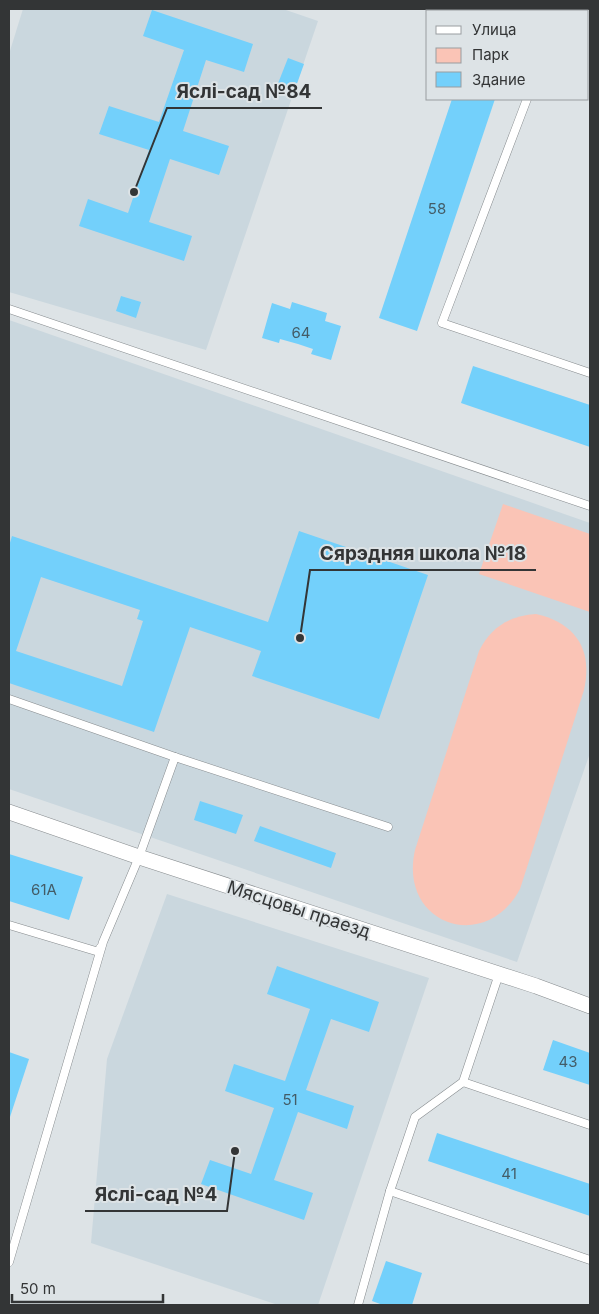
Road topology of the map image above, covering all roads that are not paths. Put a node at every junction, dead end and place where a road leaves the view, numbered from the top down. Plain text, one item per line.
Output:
1 (527, 100) edge
2 (9, 309) edge
3 (590, 373) edge
4 (590, 506) edge
5 (9, 700) edge
6 (175, 757) junction
7 (9, 812) edge
8 (388, 827) dead end
9 (139, 857) junction
10 (9, 925) edge
11 (103, 942) junction
12 (499, 974) junction
13 (590, 1006) edge
14 (463, 1082) junction
15 (590, 1125) edge
16 (390, 1191) junction
17 (590, 1260) edge
18 (9, 1262) edge
19 (358, 1305) edge

1 - 3 lane
2 - 4 lane
5 - 6 lane
6 - 8 lane
6 - 9 lane
7 - 9 street, Мясцовы праезд
9 - 11 lane
9 - 12 street, Мясцовы праезд
10 - 11 lane
11 - 18 lane
12 - 13 street, Мясцовы праезд
12 - 14 lane
14 - 15 lane
14 - 16 lane
16 - 17 lane
16 - 19 lane

